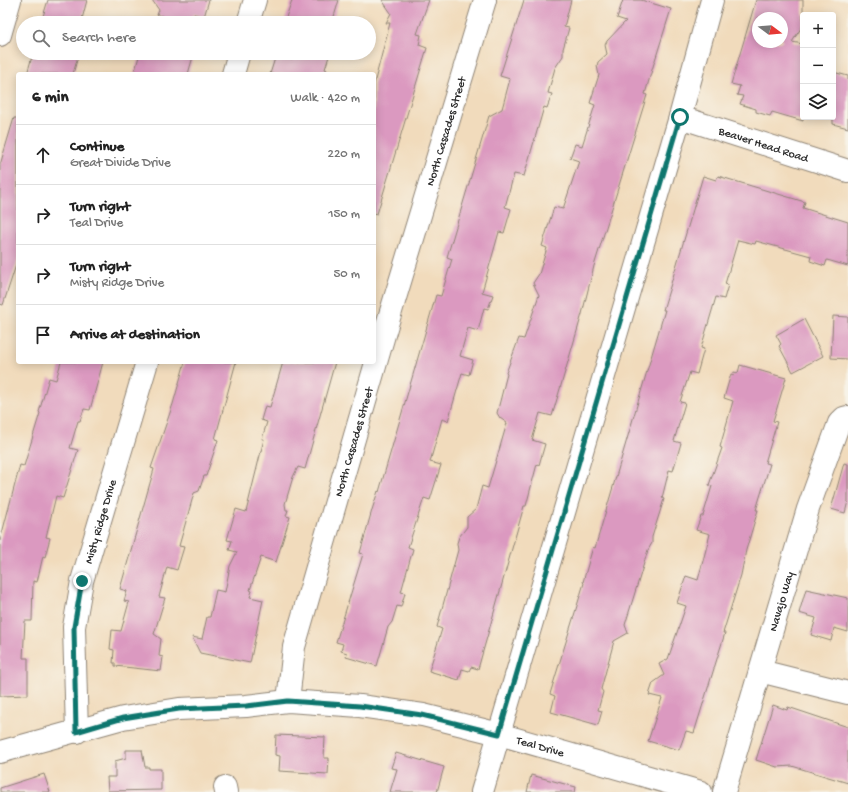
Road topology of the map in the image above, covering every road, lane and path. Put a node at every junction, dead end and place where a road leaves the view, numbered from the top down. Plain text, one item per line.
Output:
1 (10, 0) edge
2 (255, 0) edge
3 (485, 0) edge
4 (712, 0) edge
5 (250, 16) edge
6 (0, 35) edge
7 (237, 60) edge
8 (234, 72) edge
9 (680, 117) junction
10 (848, 171) edge
11 (376, 363) edge
12 (147, 364) edge
13 (376, 364) edge
14 (848, 418) edge
15 (760, 671) junction
16 (848, 693) edge
17 (288, 701) junction
18 (76, 732) junction
19 (499, 734) junction
20 (0, 752) edge
21 (482, 792) edge
22 (701, 792) edge
23 (724, 792) edge

1 - 6 street
2 - 5 street
3 - 11 street, North Cascades Street
4 - 9 street
7 - 8 street
9 - 10 street, Beaver Head Road
9 - 19 street
12 - 18 street, Misty Ridge Drive
13 - 17 street, North Cascades Street
14 - 15 street, Navajo Way
15 - 16 street
15 - 23 street, Navajo Way
17 - 18 street, Teal Drive
17 - 19 street, Teal Drive
18 - 20 street, Teal Drive
19 - 21 street
19 - 22 street, Teal Drive

